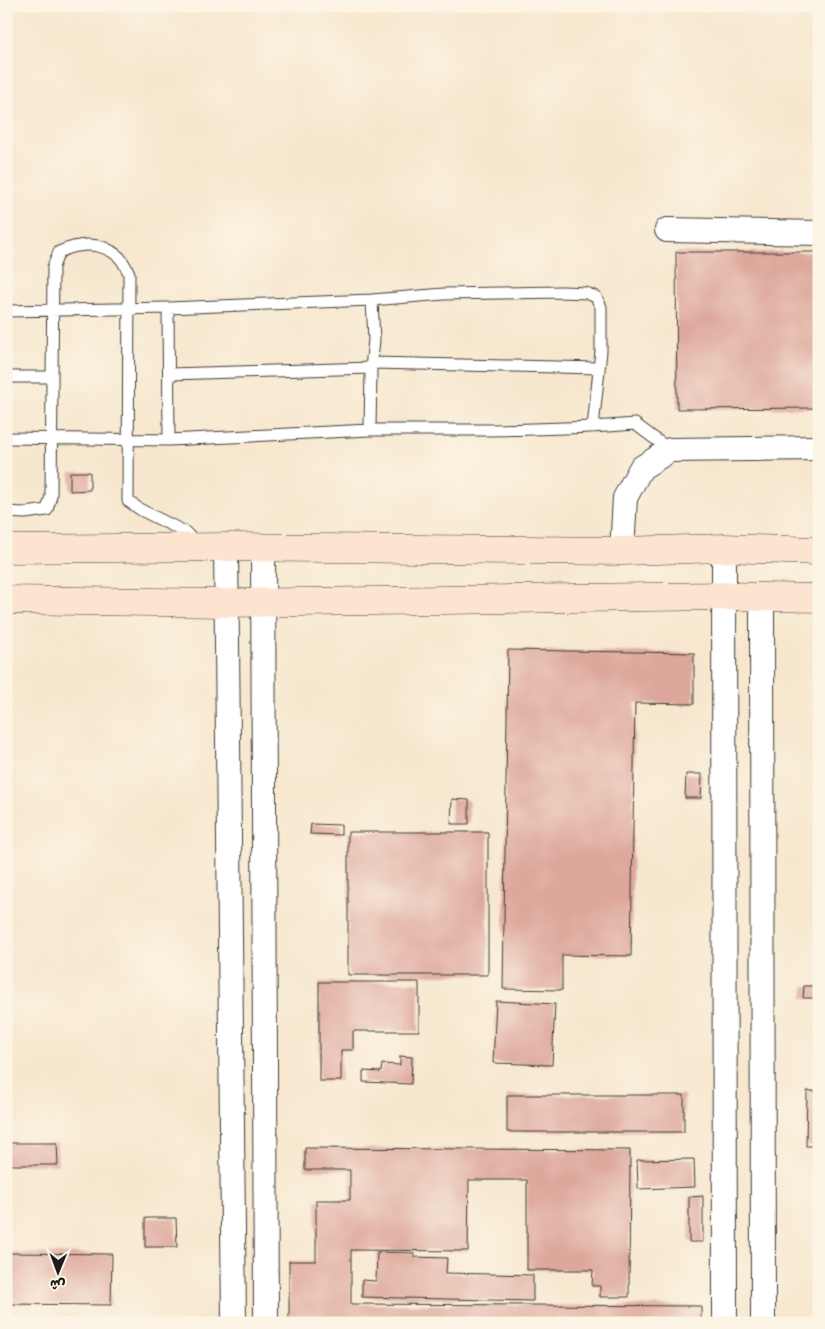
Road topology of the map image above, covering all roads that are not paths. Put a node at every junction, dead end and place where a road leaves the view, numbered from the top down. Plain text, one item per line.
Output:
1 (667, 230) dead end
2 (819, 233) edge
3 (372, 300) junction
4 (168, 308) junction
5 (128, 309) junction
6 (6, 311) edge
7 (52, 311) junction
8 (372, 365) junction
9 (599, 368) junction
10 (169, 374) junction
11 (52, 377) junction
12 (6, 378) edge
13 (593, 427) junction
14 (370, 430) junction
15 (6, 438) edge
16 (52, 438) junction
17 (129, 440) junction
18 (169, 440) junction
19 (819, 448) edge
20 (670, 450) junction
21 (6, 512) edge
22 (214, 548) junction
23 (263, 548) junction
24 (724, 548) junction
25 (6, 549) edge
26 (819, 550) edge
27 (622, 551) junction
28 (723, 596) junction
29 (762, 597) junction
30 (819, 598) edge
31 (6, 600) edge
32 (263, 602) junction
33 (226, 603) junction
34 (234, 1323) edge
35 (266, 1323) edge
36 (726, 1323) edge
37 (763, 1323) edge

1 - 2 street
3 - 4 lane
3 - 8 lane
3 - 9 lane
4 - 5 lane
4 - 10 lane
5 - 7 lane
5 - 7 lane
5 - 17 lane
6 - 7 lane
7 - 11 lane
8 - 9 lane
8 - 10 lane
8 - 14 lane
9 - 13 lane
10 - 18 lane
11 - 12 lane
11 - 16 lane
13 - 14 lane
13 - 20 lane
14 - 18 lane
15 - 16 lane
16 - 17 lane
16 - 21 lane
17 - 18 lane
17 - 22 lane
19 - 20 street
20 - 27 street
22 - 23 street
22 - 25 street
22 - 33 street
23 - 27 street
23 - 32 street
24 - 26 street
24 - 27 street
24 - 28 street
28 - 29 street
28 - 32 street
28 - 36 street
29 - 30 street
29 - 37 street
31 - 33 street
32 - 33 street
32 - 35 street
33 - 34 street

